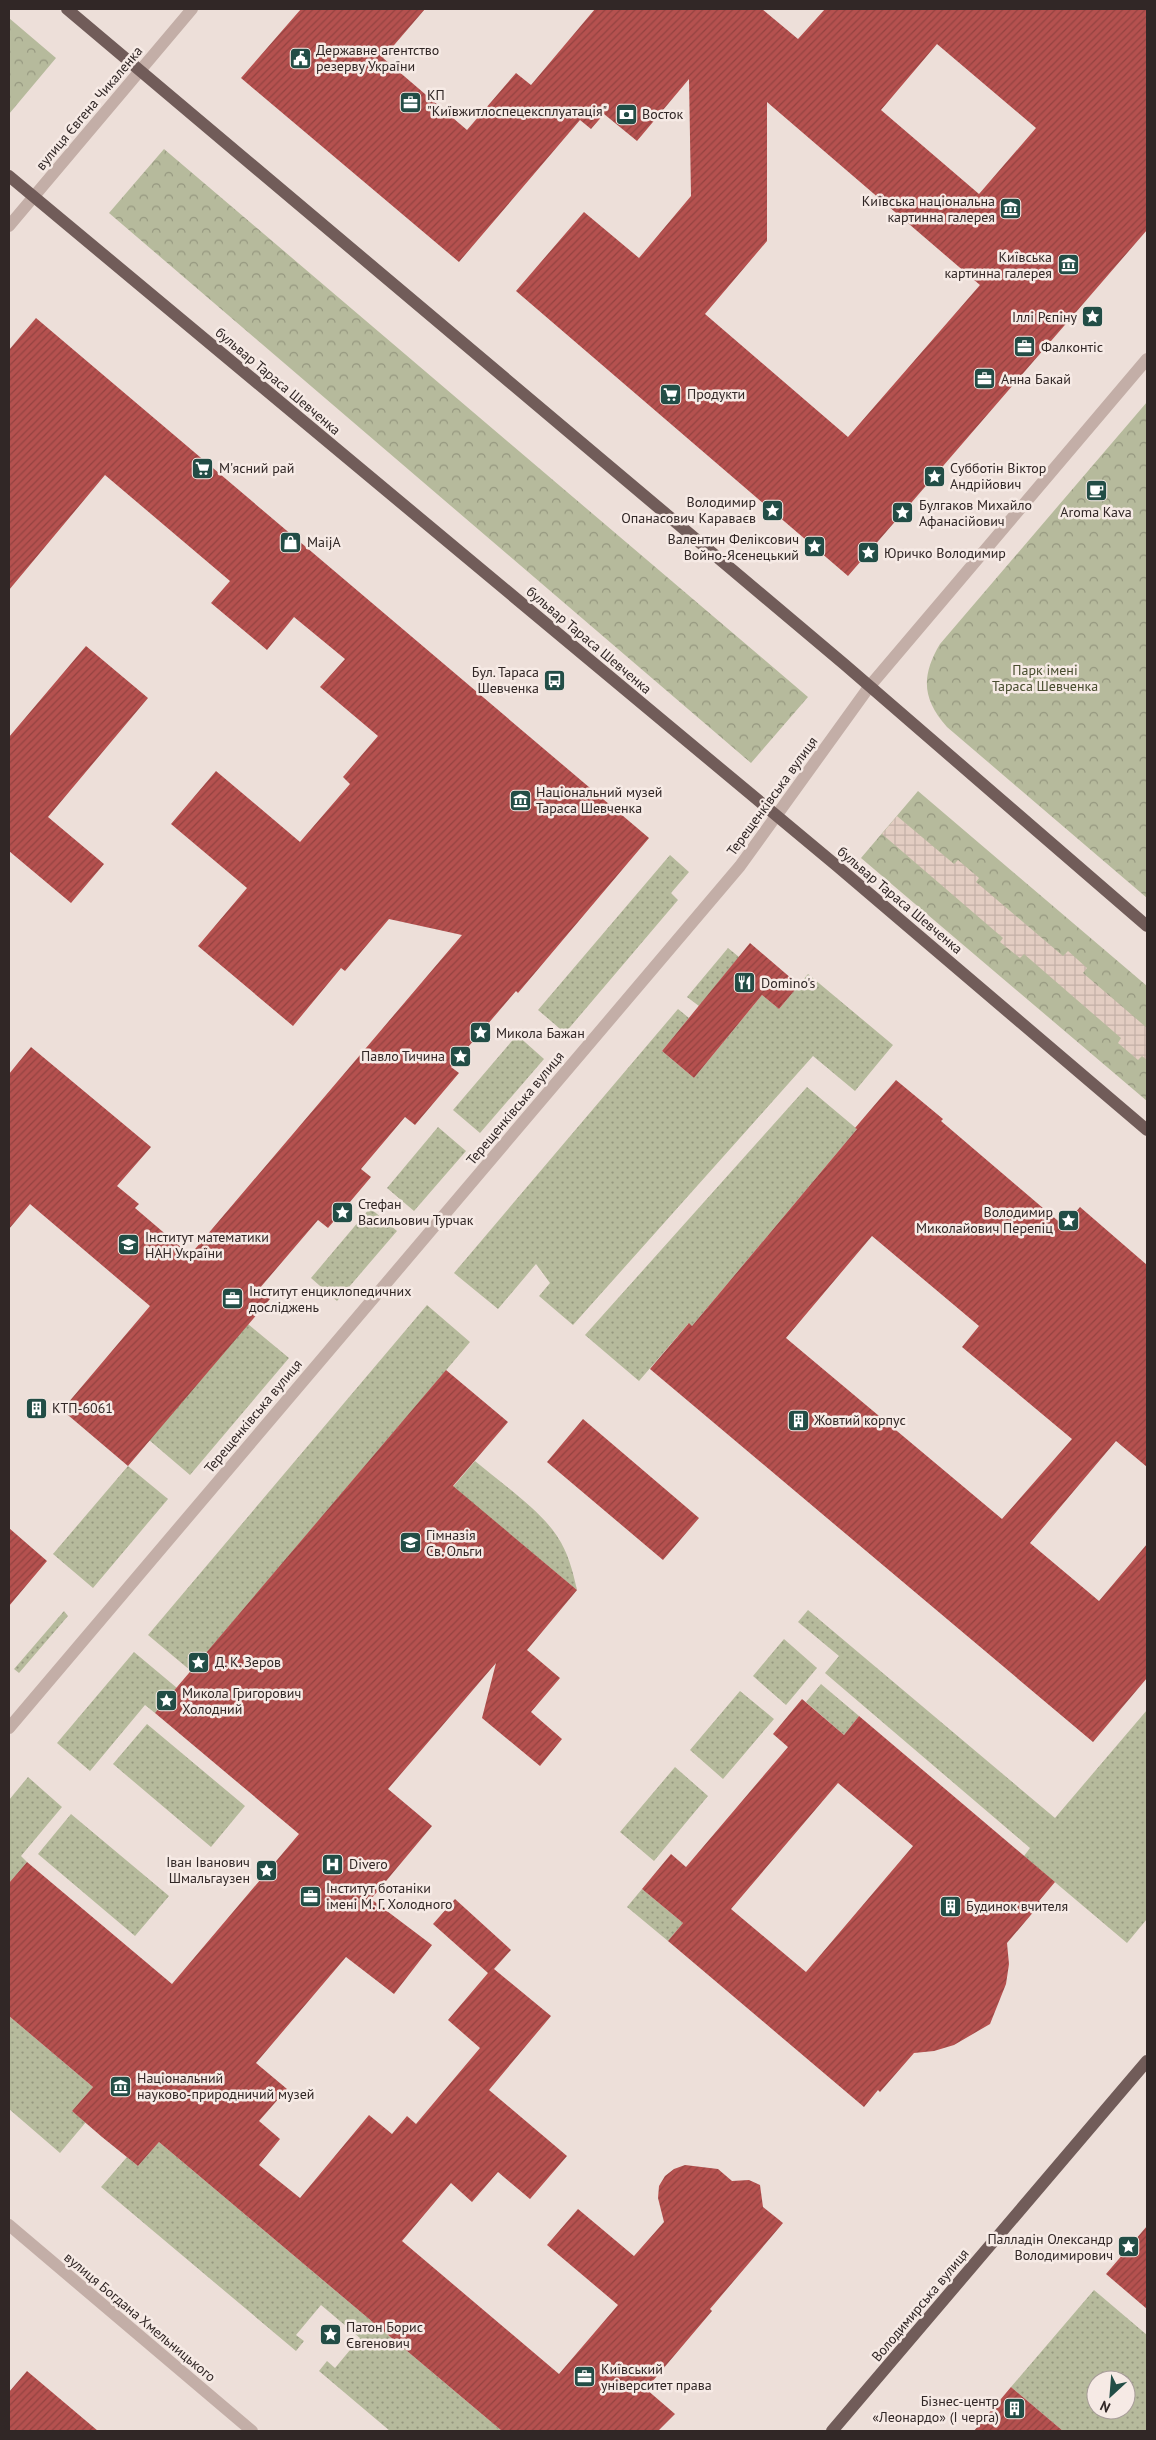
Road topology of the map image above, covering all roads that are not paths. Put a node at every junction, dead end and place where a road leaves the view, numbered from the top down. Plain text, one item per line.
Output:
1 (67, 9) edge
2 (192, 9) edge
3 (140, 70) junction
4 (9, 176) edge
5 (33, 197) junction
6 (9, 226) edge
7 (1147, 359) edge
8 (869, 687) junction
9 (776, 816) junction
10 (1147, 926) edge
11 (1147, 1130) edge
12 (9, 1728) edge
13 (1147, 2061) edge
14 (9, 2225) edge
15 (252, 2431) edge
16 (832, 2431) edge

1 - 3 main road
2 - 3 street, вулиця Євгена Чикаленка
3 - 5 street, вулиця Євгена Чикаленка
3 - 8 main road
4 - 5 main road, бульвар Тараса Шевченка
5 - 6 street, вулиця Євгена Чикаленка
5 - 9 main road, бульвар Тараса Шевченка
7 - 8 street, Терещенківська вулиця
8 - 9 street, Терещенківська вулиця
8 - 10 main road
9 - 11 main road, бульвар Тараса Шевченка
9 - 12 street, Терещенківська вулиця
13 - 16 main road, Володимирська вулиця
14 - 15 street, вулиця Богдана Хмельницького

